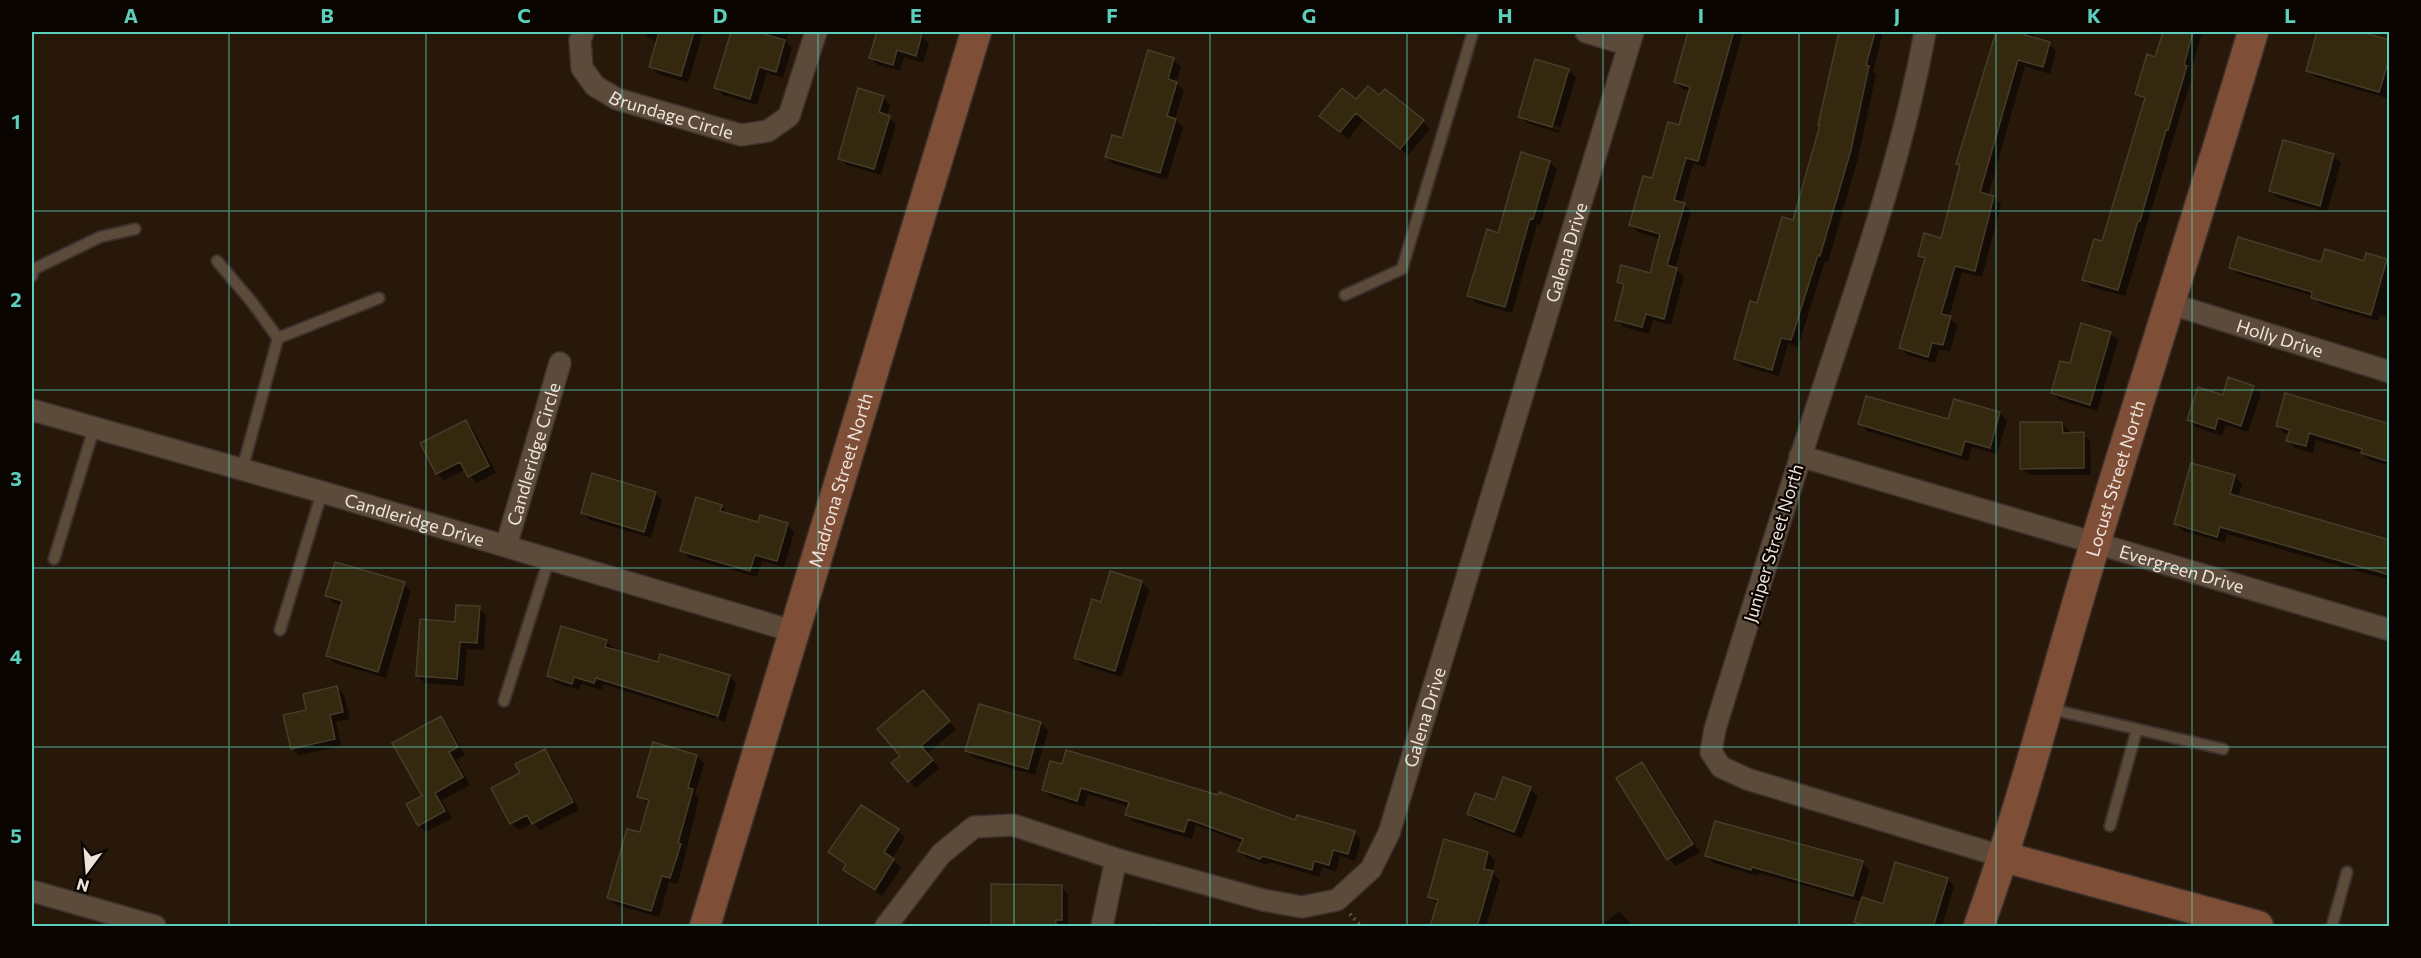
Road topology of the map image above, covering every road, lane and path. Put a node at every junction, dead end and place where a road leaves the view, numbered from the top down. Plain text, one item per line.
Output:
1 (583, 32) edge
2 (816, 32) edge
3 (976, 32) edge
4 (1473, 32) edge
5 (1586, 32) edge
6 (1925, 32) edge
7 (2253, 32) edge
8 (1631, 38) edge
9 (135, 229) dead end
10 (216, 261) dead end
11 (32, 270) edge
12 (1345, 295) dead end
13 (379, 298) dead end
14 (2171, 304) junction
15 (278, 338) junction
16 (560, 363) dead end
17 (2390, 372) edge
18 (32, 410) edge
19 (94, 428) junction
20 (1800, 456) junction
21 (243, 470) junction
22 (322, 492) junction
23 (2095, 545) junction
24 (506, 546) junction
25 (54, 559) dead end
26 (549, 559) junction
27 (280, 630) dead end
28 (2390, 630) edge
29 (796, 632) junction
30 (504, 701) dead end
31 (2047, 709) junction
32 (2137, 729) junction
33 (2223, 749) dead end
34 (2110, 826) dead end
35 (2004, 857) junction
36 (1116, 859) junction
37 (2347, 872) dead end
38 (32, 891) edge
39 (155, 927) edge
40 (705, 927) edge
41 (885, 927) edge
42 (1102, 927) edge
43 (1979, 927) edge
44 (2258, 927) edge
45 (2332, 927) edge

1 - 2 street, Brundage Circle
3 - 29 street, Madrona Street North
4 - 12 lane
5 - 8 street
6 - 20 street, Juniper Street North
7 - 14 street, Locust Street North
8 - 36 street, Galena Drive
9 - 11 lane
10 - 15 lane
13 - 15 lane
14 - 17 street, Holly Drive
14 - 23 street, Locust Street North
15 - 21 lane
16 - 24 street, Candleridge Circle
18 - 19 street, Candleridge Drive
19 - 21 street, Candleridge Drive
19 - 25 lane
20 - 23 street, Evergreen Drive
20 - 35 street, Juniper Street North
21 - 22 street, Candleridge Drive
22 - 24 street, Candleridge Drive
22 - 27 lane
23 - 28 street, Evergreen Drive
23 - 31 street, Locust Street North
24 - 26 street, Candleridge Drive
26 - 29 street, Candleridge Drive
26 - 30 lane
29 - 40 street, Madrona Street North
31 - 32 lane
31 - 35 street, Locust Street North
32 - 33 lane
32 - 34 lane
35 - 43 street, Locust Street North
35 - 44 street
36 - 41 street, Galena Drive
36 - 42 street
37 - 45 lane
38 - 39 street

